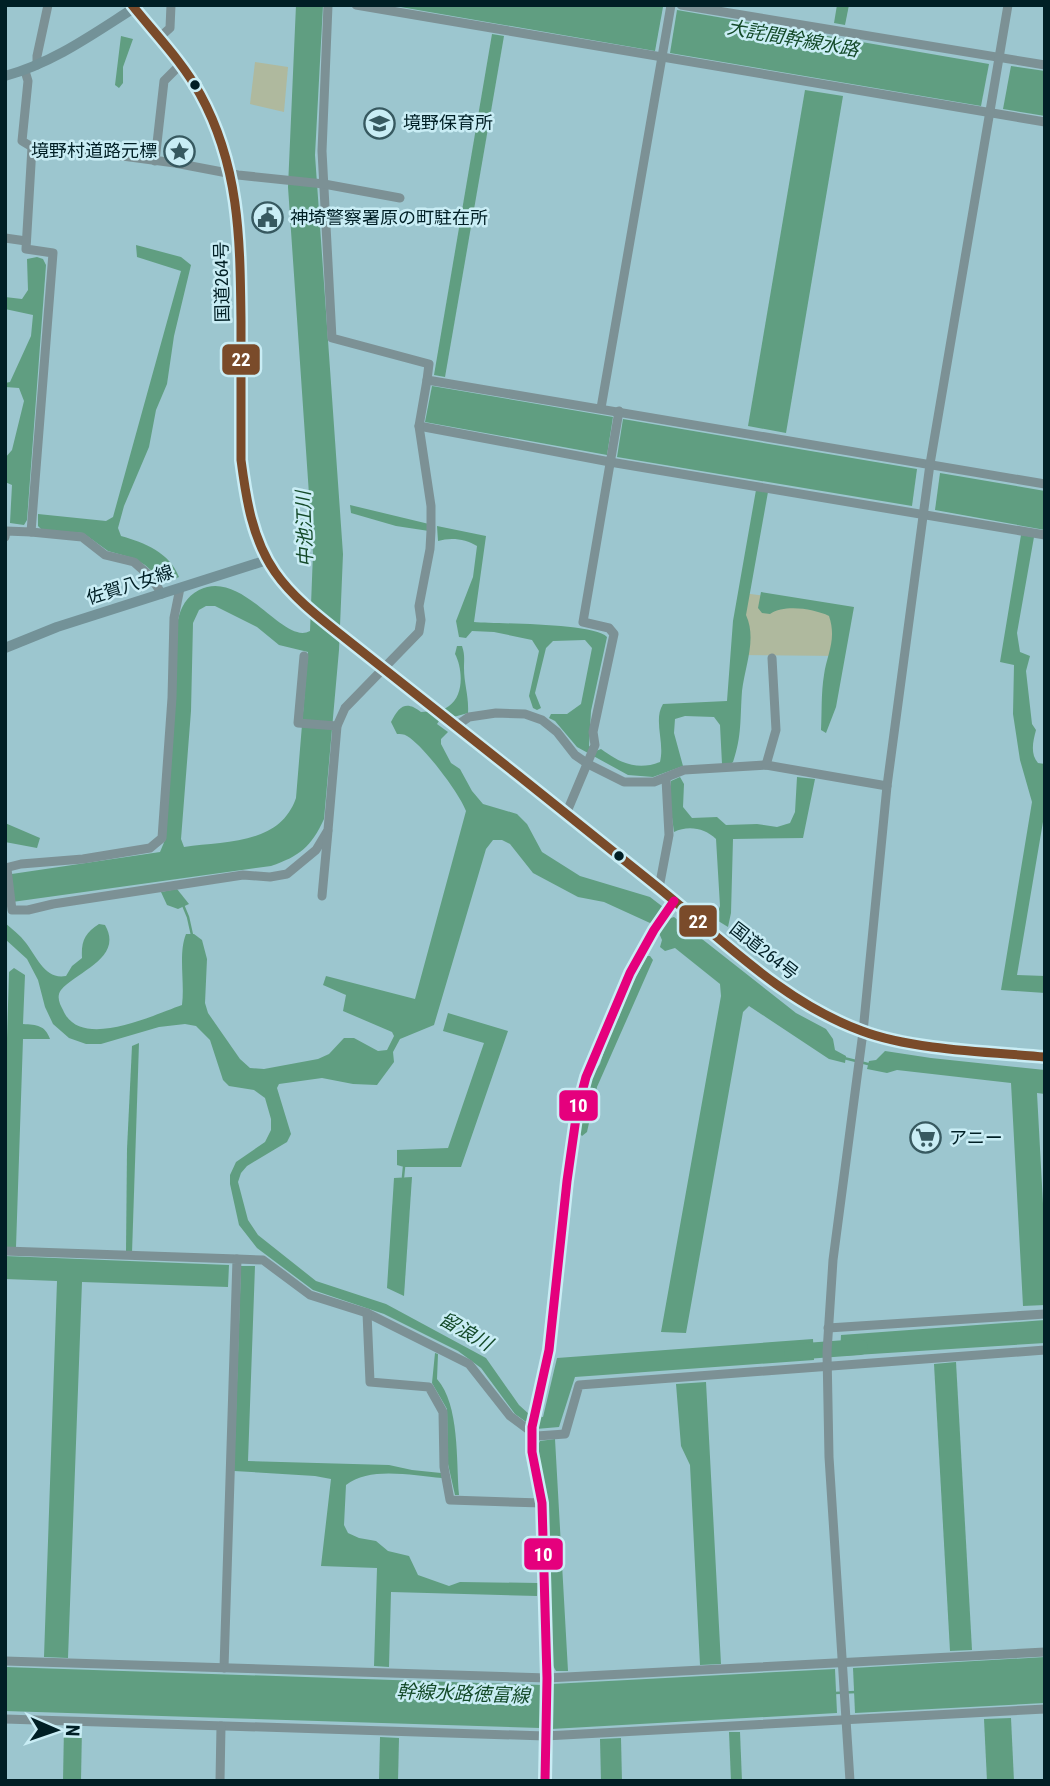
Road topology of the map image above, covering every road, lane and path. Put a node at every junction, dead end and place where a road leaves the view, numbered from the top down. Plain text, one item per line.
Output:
1 (48, 5) edge
2 (171, 5) edge
3 (328, 5) edge
4 (356, 5) edge
5 (671, 5) edge
6 (681, 5) edge
7 (1008, 5) edge
8 (133, 7) edge
9 (371, 7) edge
10 (159, 37) junction
11 (999, 57) junction
12 (662, 59) junction
13 (37, 65) junction
14 (180, 65) junction
15 (1045, 65) edge
16 (25, 71) junction
17 (5, 76) edge
18 (989, 112) junction
19 (1045, 122) edge
20 (32, 147) junction
21 (155, 161) junction
22 (231, 173) junction
23 (324, 184) junction
24 (400, 198) dead end
25 (5, 238) edge
26 (26, 241) junction
27 (434, 381) junction
28 (601, 408) junction
29 (619, 411) junction
30 (419, 426) junction
31 (610, 461) junction
32 (930, 464) junction
33 (1045, 484) edge
34 (923, 514) junction
35 (32, 524) junction
36 (5, 530) edge
37 (1045, 536) edge
38 (5, 537) edge
39 (267, 560) junction
40 (180, 588) junction
41 (162, 594) junction
42 (5, 648) edge
43 (304, 656) dead end
44 (772, 658) dead end
45 (383, 668) junction
46 (452, 723) junction
47 (337, 726) junction
48 (590, 760) junction
49 (766, 765) junction
50 (666, 779) junction
51 (887, 786) junction
52 (566, 814) junction
53 (328, 830) junction
54 (6, 868) edge
55 (659, 888) junction
56 (322, 896) dead end
57 (672, 906) junction
58 (863, 1032) junction
59 (1045, 1057) edge
60 (5, 1251) edge
61 (237, 1259) junction
62 (367, 1313) junction
63 (1045, 1314) edge
64 (828, 1328) junction
65 (1045, 1350) edge
66 (827, 1367) junction
67 (532, 1430) junction
68 (542, 1503) junction
69 (1045, 1652) edge
70 (5, 1661) edge
71 (842, 1664) junction
72 (224, 1668) junction
73 (547, 1678) junction
74 (1045, 1709) edge
75 (5, 1719) edge
76 (846, 1720) junction
77 (221, 1726) junction
78 (545, 1735) junction
79 (219, 1781) edge
80 (545, 1781) edge
81 (850, 1781) edge

1 - 13 street
2 - 10 street
3 - 23 street
4 - 9 street
5 - 12 street
6 - 11 street
7 - 11 street
8 - 10 highway, 国道264号
8 - 13 main road
9 - 12 street
10 - 14 highway, 国道264号
11 - 15 street
11 - 18 street
12 - 18 street
12 - 28 street
13 - 16 main road
14 - 21 street
14 - 22 highway, 国道264号
16 - 17 main road
16 - 20 street
18 - 19 street
18 - 32 street
20 - 21 street
20 - 26 street
21 - 22 street
22 - 23 street
22 - 39 highway, 国道264号
23 - 24 street
23 - 27 street
25 - 26 street
26 - 35 street
27 - 28 street
27 - 30 street
28 - 29 street
29 - 31 street
29 - 32 street
30 - 31 street
30 - 45 street
31 - 34 street
31 - 48 street
32 - 33 street
32 - 34 street
34 - 37 street
34 - 51 street
35 - 36 street
35 - 41 street
36 - 38 street
39 - 40 main road, 佐賀八女線
39 - 45 highway, 国道264号
40 - 41 main road, 佐賀八女線
40 - 54 street
41 - 42 main road, 佐賀八女線
43 - 47 street
44 - 49 street
45 - 46 highway, 国道264号
45 - 47 street
46 - 48 street
46 - 52 highway, 国道264号
47 - 53 street
48 - 50 street
48 - 52 street
49 - 50 street
49 - 51 street
50 - 55 street
51 - 58 street
52 - 55 highway, 国道264号
53 - 54 street
53 - 56 street
55 - 57 highway, 国道264号
57 - 58 highway, 国道264号
57 - 67 street
58 - 59 highway, 国道264号
58 - 64 street
60 - 61 street
61 - 62 street
61 - 72 street
62 - 67 street
62 - 68 street
63 - 64 street
64 - 66 street
65 - 66 street
66 - 67 street
66 - 71 street
67 - 68 street
68 - 73 street
69 - 71 street
70 - 72 street
71 - 73 street
71 - 76 street
72 - 73 street
73 - 78 street
74 - 76 street
75 - 77 street
76 - 78 street
76 - 81 street
77 - 78 street
77 - 79 street
78 - 80 street

